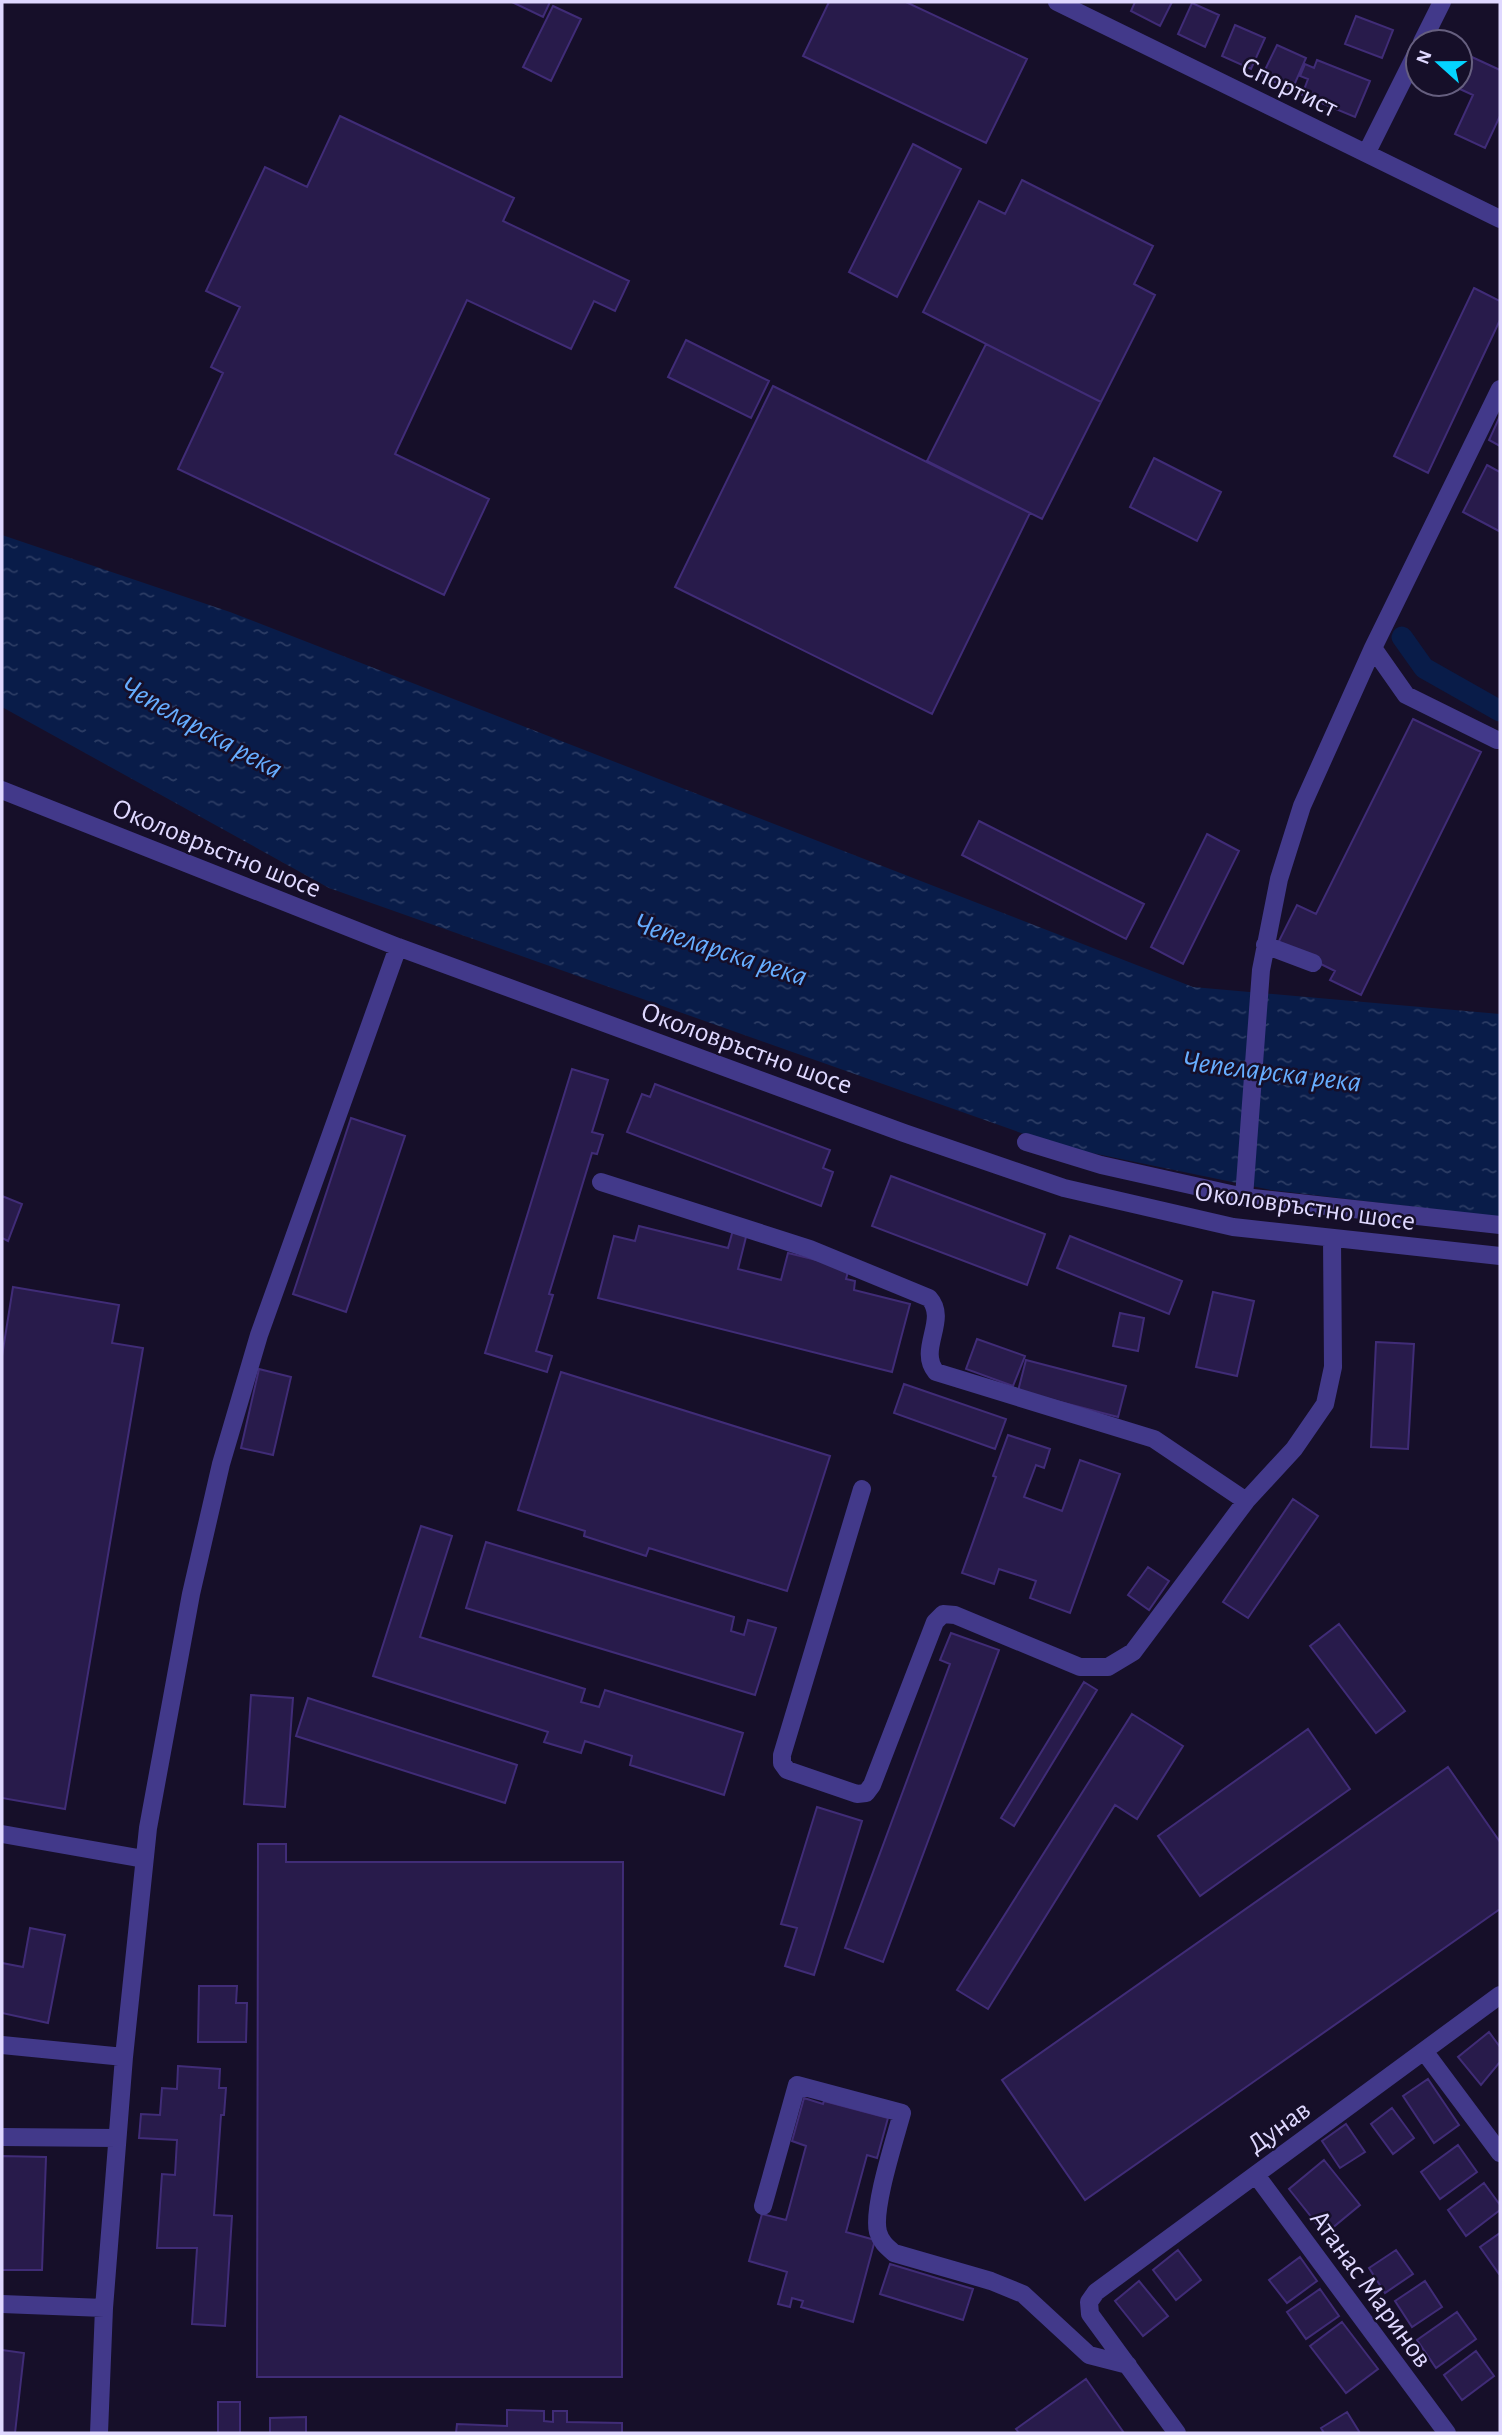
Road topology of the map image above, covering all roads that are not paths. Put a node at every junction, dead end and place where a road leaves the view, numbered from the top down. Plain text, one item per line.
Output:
1 (1057, 2) edge
2 (1442, 2) edge
3 (1429, 28) edge
4 (1404, 78) edge
5 (1367, 152) junction
6 (1500, 219) edge
7 (1500, 389) edge
8 (1373, 648) junction
9 (1497, 740) dead end
10 (2, 790) edge
11 (1265, 945) junction
12 (398, 947) junction
13 (1314, 963) dead end
14 (1026, 1142) dead end
15 (601, 1182) dead end
16 (1244, 1197) junction
17 (1500, 1225) edge
18 (1332, 1238) junction
19 (1500, 1256) edge
20 (862, 1489) dead end
21 (1246, 1501) junction
22 (2, 1834) edge
23 (144, 1859) junction
24 (1500, 1995) edge
25 (2, 2045) edge
26 (1424, 2051) junction
27 (124, 2057) junction
28 (2, 2137) edge
29 (117, 2138) junction
30 (1500, 2153) edge
31 (1256, 2175) junction
32 (763, 2206) dead end
33 (2, 2304) edge
34 (104, 2308) junction
35 (1128, 2365) junction
36 (99, 2433) edge
37 (1177, 2433) edge
38 (1447, 2433) edge

1 - 5 street, Спортист
2 - 3 street
4 - 5 street
5 - 6 street, Спортист
7 - 8 street
8 - 9 street
8 - 11 street
10 - 12 street, Околовръстно шосе
11 - 13 street
11 - 16 street
12 - 18 street, Околовръстно шосе
12 - 23 street
14 - 16 street
15 - 21 street
16 - 17 street
18 - 19 street, Околовръстно шосе
18 - 21 street
20 - 21 street
22 - 23 street
23 - 27 street
24 - 26 street, Дунав
25 - 27 street
26 - 30 street
26 - 31 street, Дунав
27 - 29 street
28 - 29 street
29 - 34 street
31 - 35 street, Дунав
31 - 38 street, Атанас Маринов
32 - 35 street
33 - 34 street
34 - 36 street
35 - 37 street

